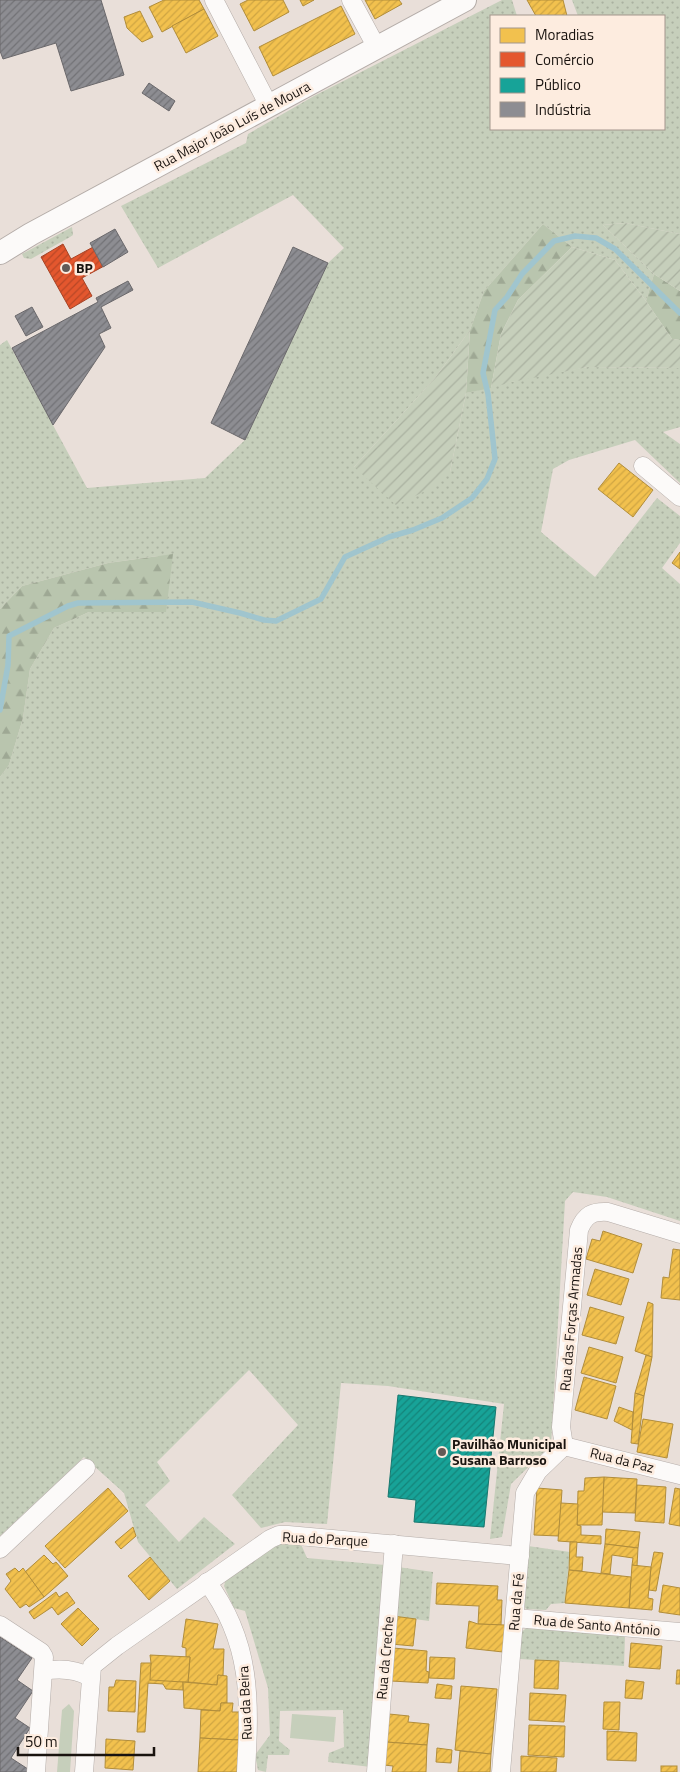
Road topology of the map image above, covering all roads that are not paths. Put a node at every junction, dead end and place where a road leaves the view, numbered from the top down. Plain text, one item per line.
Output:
1 (214, 0) edge
2 (351, 0) edge
3 (466, 0) edge
4 (377, 48) junction
5 (269, 106) junction
6 (0, 253) edge
7 (643, 466) dead end
8 (680, 496) edge
9 (680, 1234) edge
10 (564, 1446) junction
11 (86, 1468) dead end
12 (680, 1475) edge
13 (394, 1544) junction
14 (0, 1549) edge
15 (520, 1556) junction
16 (207, 1582) junction
17 (515, 1618) junction
18 (0, 1625) edge
19 (680, 1632) edge
20 (44, 1671) junction
21 (90, 1676) junction
22 (36, 1772) edge
23 (84, 1772) edge
24 (246, 1772) edge
25 (376, 1772) edge
26 (500, 1772) edge

1 - 5 street
2 - 4 street
3 - 4 street, Rua Major João Luís de Moura
4 - 5 street, Rua Major João Luís de Moura
5 - 6 street, Rua Major João Luís de Moura
7 - 8 street
9 - 10 street, Rua das Forças Armadas
10 - 12 street, Rua da Paz
10 - 15 street, Rua da Fé
11 - 14 street
13 - 15 street, Rua do Parque
13 - 16 street, Rua do Parque
13 - 25 street, Rua da Creche
15 - 17 street, Rua da Fé
16 - 21 street, Rua do Parque
16 - 24 street, Rua da Beira
17 - 19 street, Rua de Santo António
17 - 26 street, Rua da Fé
18 - 20 street
20 - 21 street
20 - 22 street
21 - 23 street

